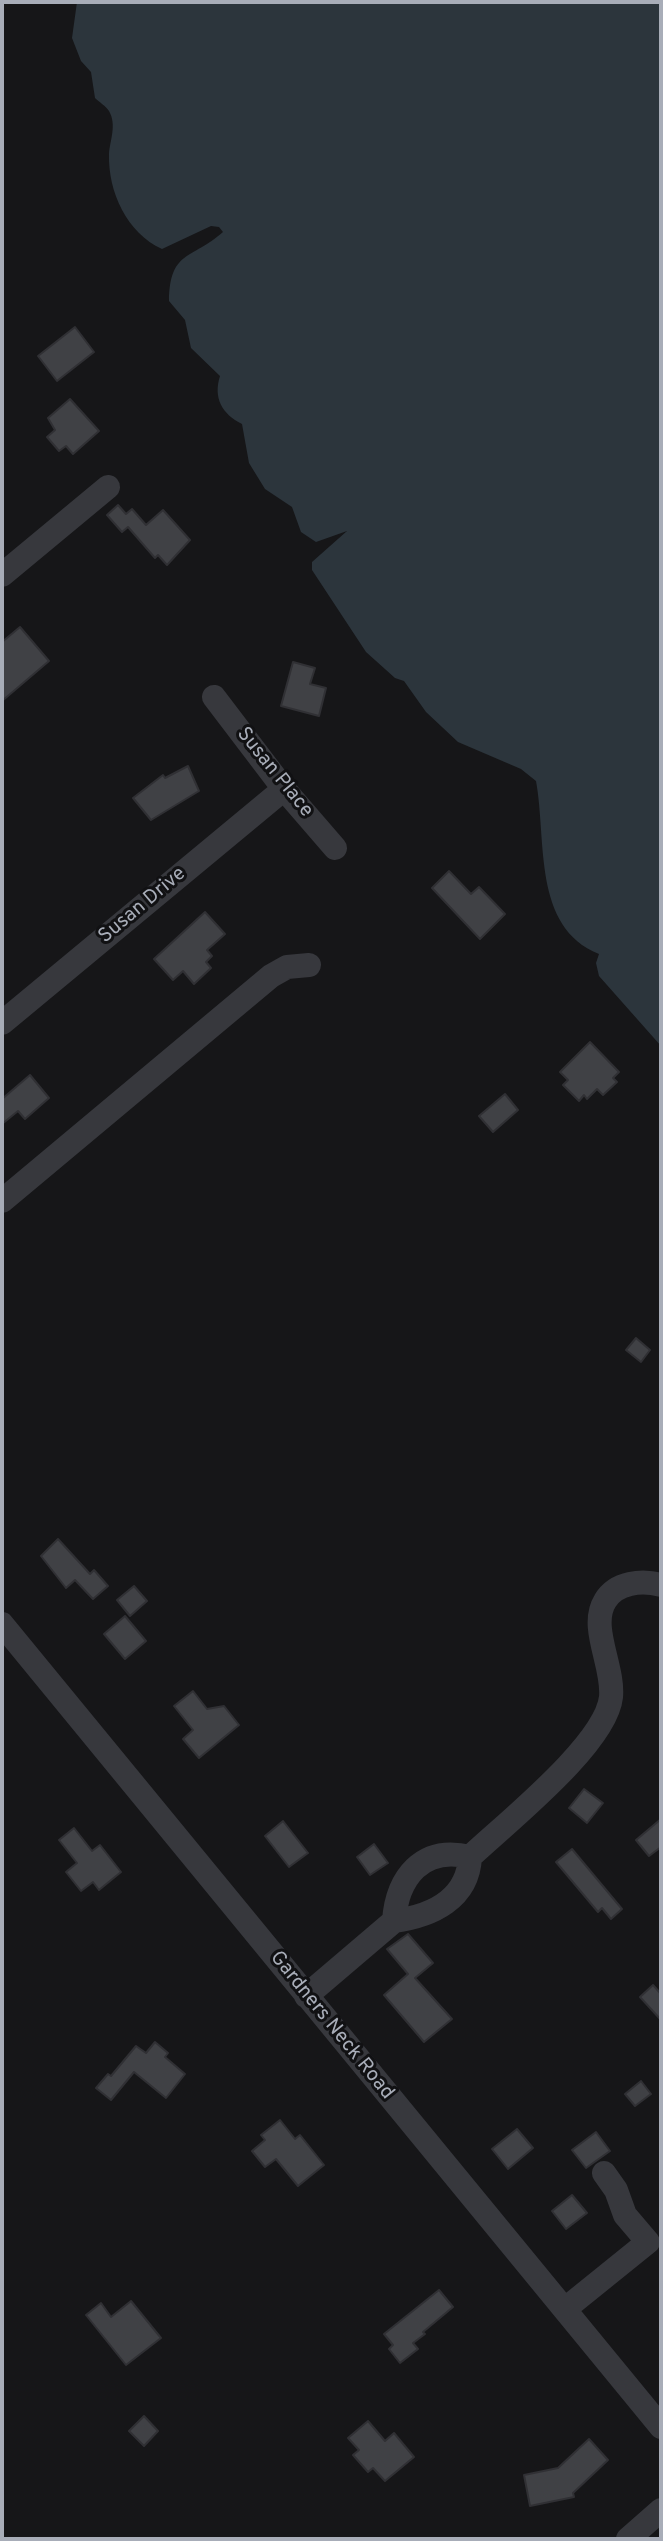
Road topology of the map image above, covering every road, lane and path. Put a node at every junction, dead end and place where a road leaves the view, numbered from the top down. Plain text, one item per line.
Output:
1 (108, 487) dead end
2 (2, 575) edge
3 (214, 697) dead end
4 (284, 789) junction
5 (335, 848) dead end
6 (309, 965) dead end
7 (2, 1023) edge
8 (2, 1201) edge
9 (661, 1585) edge
10 (2, 1624) edge
11 (470, 1857) junction
12 (394, 1921) junction
13 (306, 1996) junction
14 (604, 2173) dead end
15 (565, 2309) junction
16 (661, 2427) edge
17 (661, 2510) edge
18 (628, 2539) edge

1 - 2 street
3 - 4 street, Susan Place
4 - 5 street, Susan Place
4 - 7 street, Susan Drive
6 - 8 street
9 - 11 street
10 - 13 street, Gardners Neck Road
11 - 12 street
11 - 12 street
12 - 13 street
13 - 15 street, Gardners Neck Road
14 - 15 street
15 - 16 street, Gardners Neck Road
17 - 18 street

